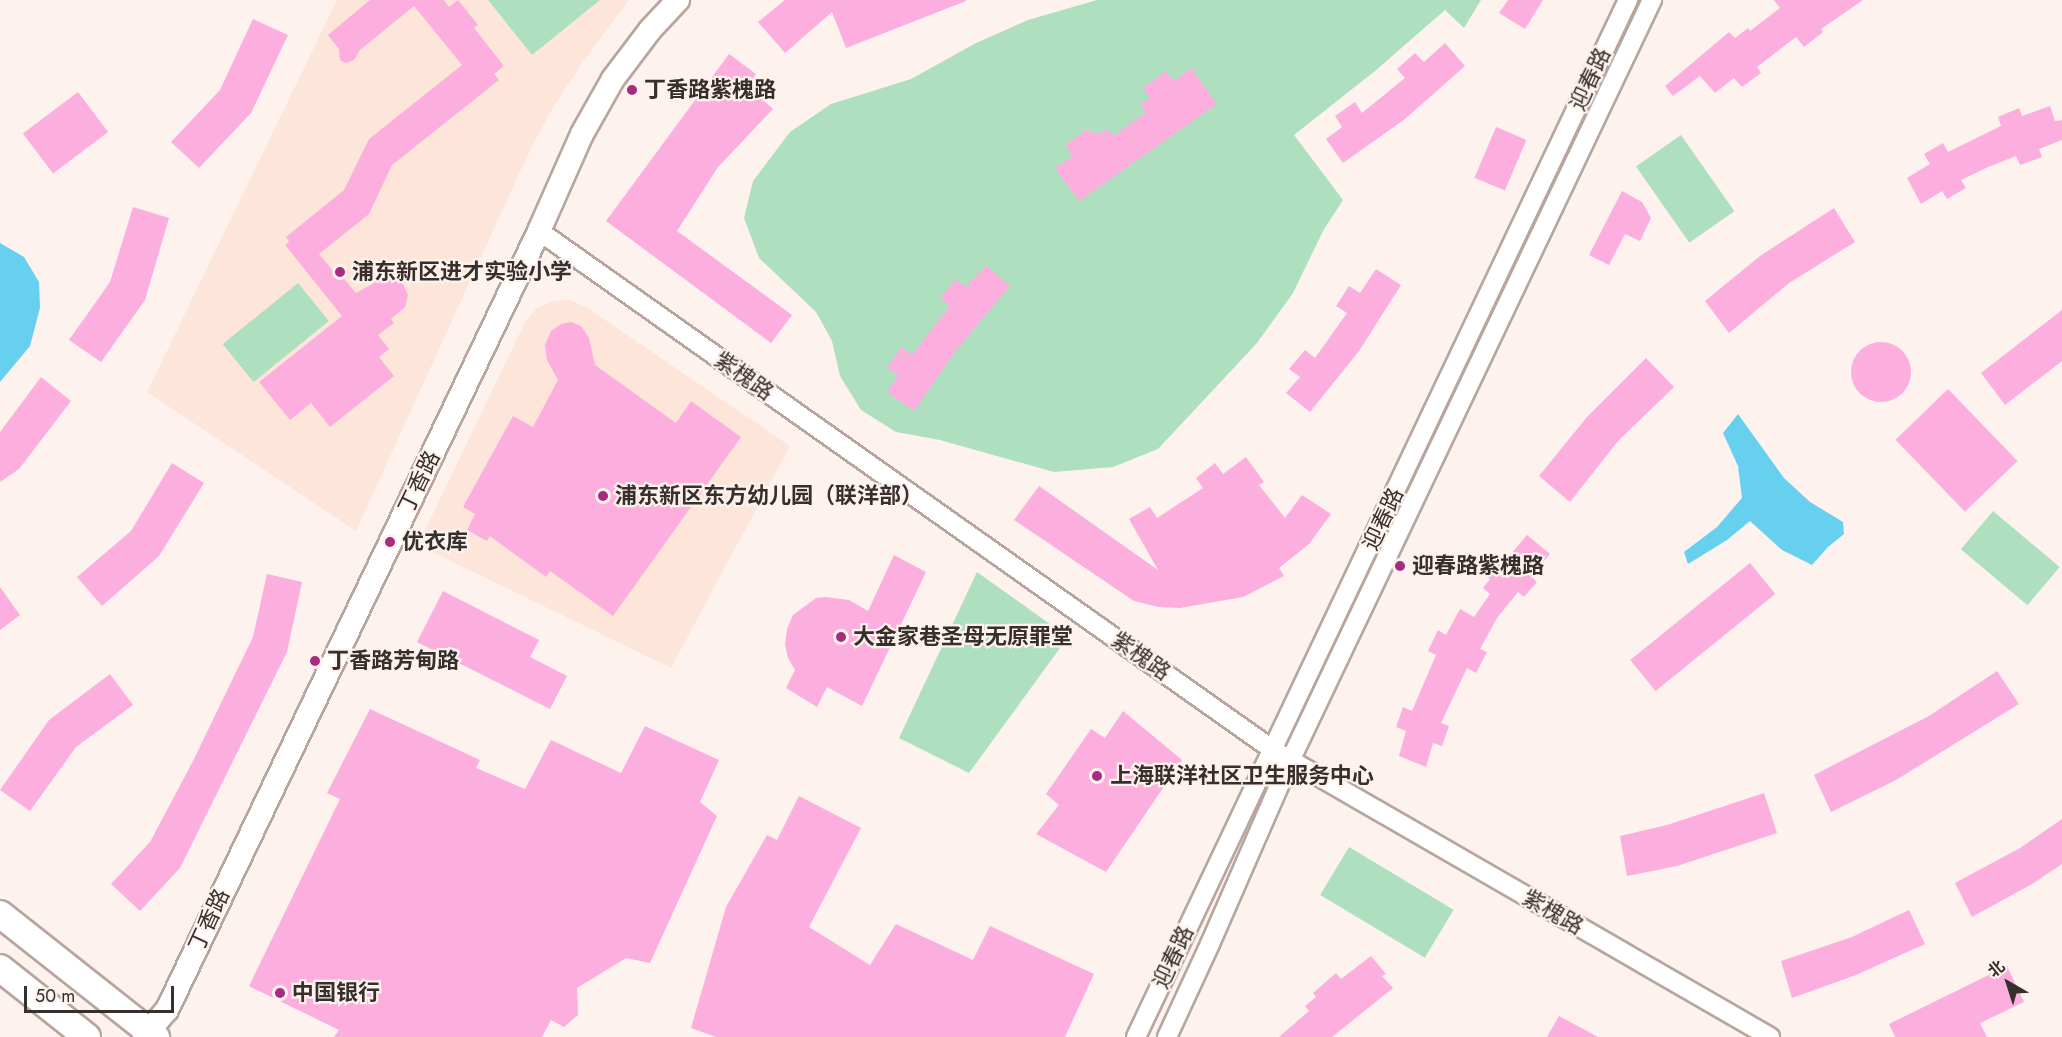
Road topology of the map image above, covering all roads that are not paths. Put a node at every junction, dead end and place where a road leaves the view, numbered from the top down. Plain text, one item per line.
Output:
1 (678, 0) edge
2 (1628, 0) edge
3 (1652, 0) edge
4 (540, 231) junction
5 (1273, 750) junction
6 (1290, 761) junction
7 (0, 914) edge
8 (0, 968) edge
9 (154, 1035) edge
10 (87, 1037) edge
11 (1137, 1037) edge
12 (1167, 1037) edge
13 (1770, 1037) edge

1 - 4 street, 丁香路
2 - 5 street, 迎春路
3 - 6 street, 迎春路
4 - 5 street, 紫槐路
4 - 9 street, 丁香路
5 - 6 street, 紫槐路
5 - 11 street, 迎春路
6 - 12 street, 迎春路
6 - 13 street, 紫槐路
7 - 9 main road
8 - 10 main road

